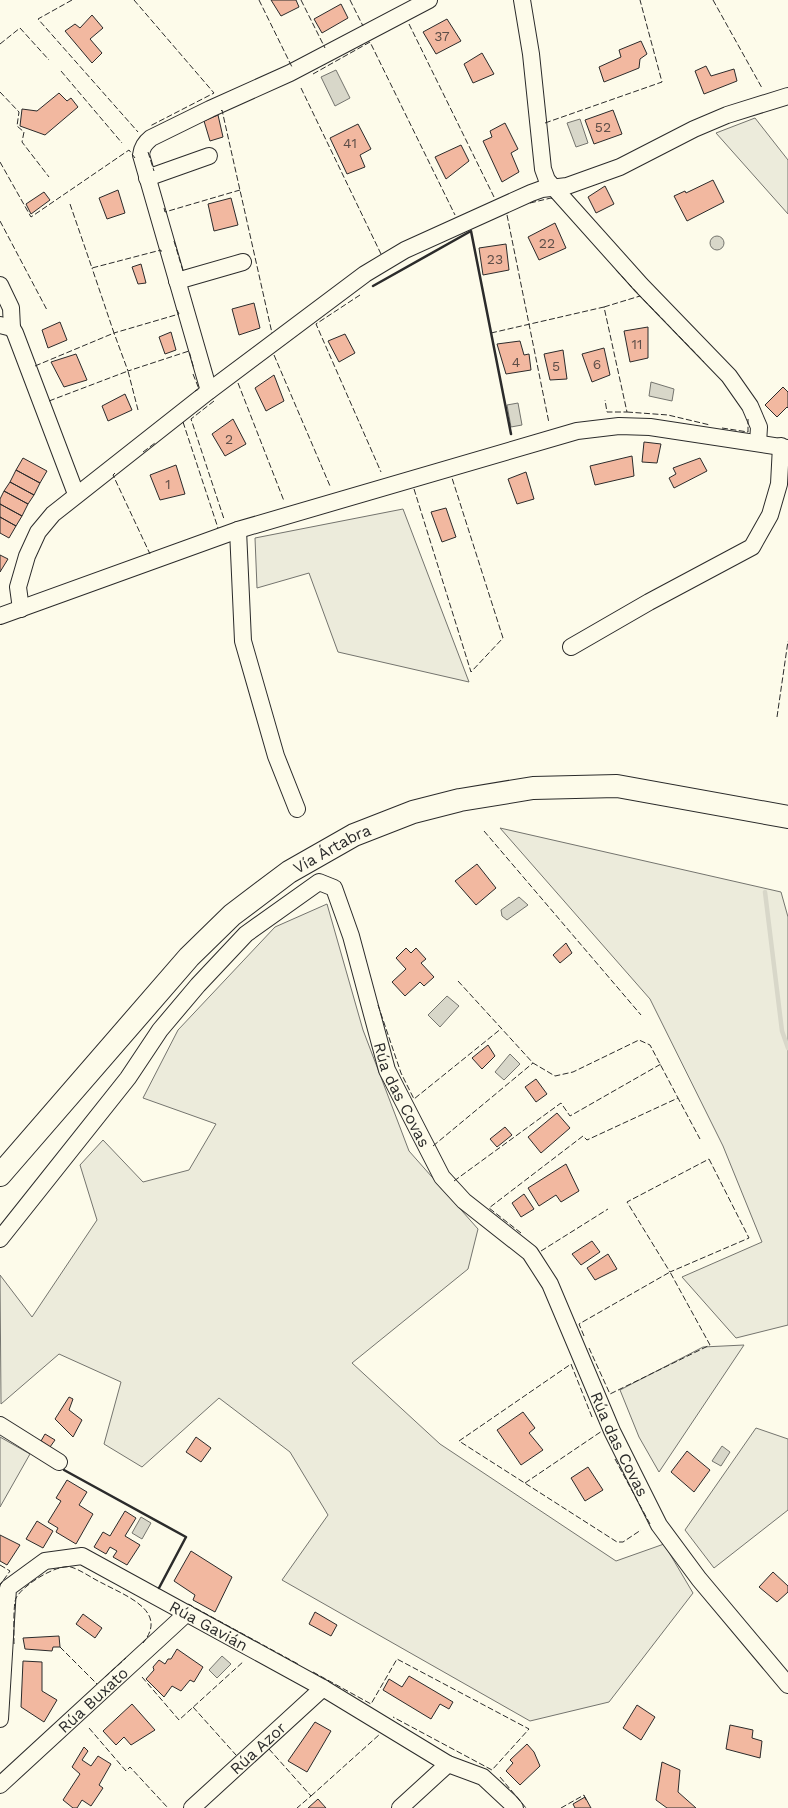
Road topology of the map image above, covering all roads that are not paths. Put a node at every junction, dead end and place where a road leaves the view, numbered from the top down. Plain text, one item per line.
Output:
1 (429, 0) edge
2 (522, 0) edge
3 (788, 96) edge
4 (209, 156) dead end
5 (147, 178) junction
6 (552, 187) junction
7 (243, 262) dead end
8 (177, 281) junction
9 (0, 285) edge
10 (6, 326) edge
11 (209, 390) junction
12 (758, 443) junction
13 (784, 447) edge
14 (76, 494) junction
15 (238, 530) junction
16 (21, 608) junction
17 (0, 616) edge
18 (571, 647) dead end
19 (297, 809) dead end
20 (788, 816) edge
21 (0, 1175) edge
22 (0, 1238) edge
23 (0, 1425) edge
24 (59, 1462) dead end
25 (187, 1613) junction
26 (788, 1685) edge
27 (323, 1688) junction
28 (0, 1719) edge
29 (448, 1764) junction
30 (0, 1785) edge
31 (192, 1808) edge
32 (400, 1808) edge
33 (515, 1808) edge

1 - 5 street
2 - 6 street
3 - 6 street
4 - 5 street
5 - 8 street
6 - 11 street
6 - 12 street
7 - 8 street
8 - 11 street
9 - 10 street
10 - 14 street
11 - 14 street
12 - 13 street
12 - 15 street
13 - 18 street
14 - 16 street
15 - 16 street
15 - 19 street
16 - 17 street
20 - 21 highway, Vía Ártabra
22 - 26 street, Rúa das Covas
23 - 24 street
25 - 27 street, Rúa Gavián
25 - 28 street, Rúa Gavián
25 - 30 street, Rúa Buxato
27 - 29 street, Rúa Gavián
27 - 31 street, Rúa Azor
29 - 32 street
29 - 33 street, Rúa Gavián

